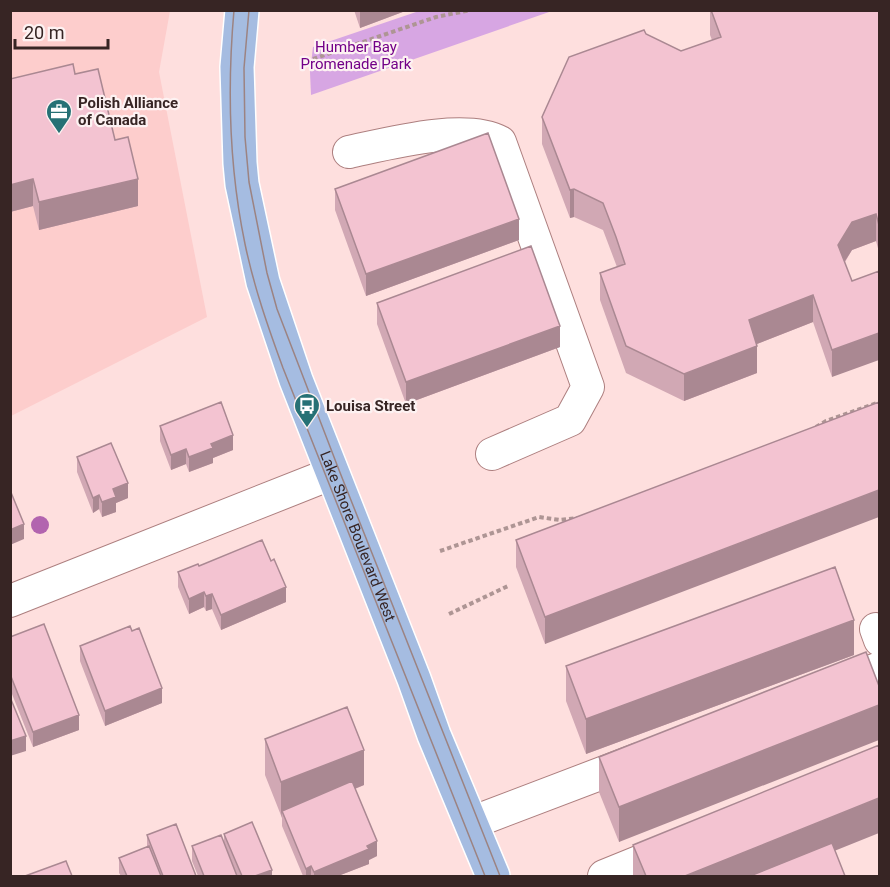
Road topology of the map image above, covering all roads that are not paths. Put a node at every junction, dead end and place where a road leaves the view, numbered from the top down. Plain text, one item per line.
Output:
1 (243, 10) edge
2 (349, 152) dead end
3 (492, 454) dead end
4 (333, 473) junction
5 (10, 601) edge
6 (879, 668) edge
7 (813, 693) edge
8 (661, 751) edge
9 (471, 823) junction
10 (703, 836) edge
11 (493, 876) edge
12 (604, 876) edge

1 - 4 main road, Lake Shore Boulevard West
2 - 3 street
4 - 5 street
4 - 9 main road, Lake Shore Boulevard West
6 - 7 street
8 - 9 street
9 - 11 main road, Lake Shore Boulevard West
10 - 12 street

